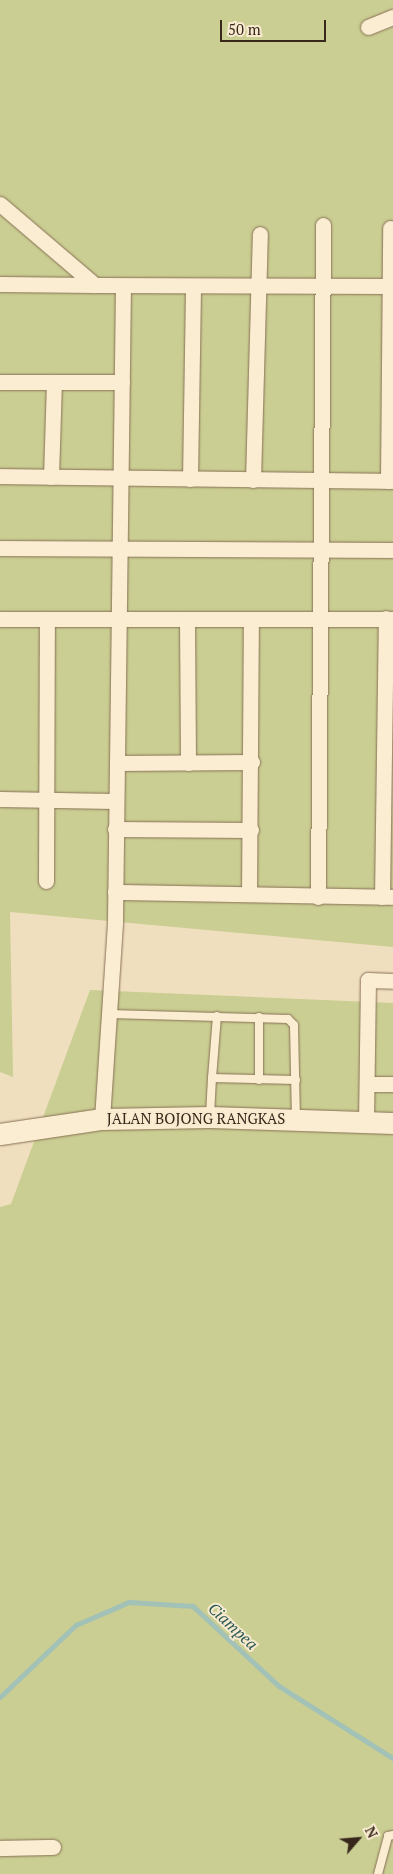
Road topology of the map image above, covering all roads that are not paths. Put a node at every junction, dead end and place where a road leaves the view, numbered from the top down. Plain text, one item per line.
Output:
1 (393, 17) edge
2 (368, 27) dead end
3 (0, 204) edge
4 (323, 225) dead end
5 (390, 228) dead end
6 (260, 234) dead end
7 (0, 284) edge
8 (95, 285) junction
9 (255, 286) junction
10 (323, 286) junction
11 (391, 286) edge
12 (193, 287) junction
13 (123, 288) junction
14 (0, 382) edge
15 (54, 382) junction
16 (122, 382) junction
17 (0, 476) edge
18 (51, 478) junction
19 (323, 479) junction
20 (122, 480) junction
21 (190, 480) junction
22 (253, 480) junction
23 (390, 481) edge
24 (0, 548) edge
25 (119, 548) junction
26 (320, 549) junction
27 (393, 550) edge
28 (0, 619) edge
29 (187, 619) junction
30 (389, 619) edge
31 (47, 620) junction
32 (319, 620) junction
33 (118, 621) junction
34 (251, 621) junction
35 (117, 762) junction
36 (252, 762) junction
37 (188, 763) junction
38 (48, 798) junction
39 (0, 799) edge
40 (114, 801) junction
41 (115, 829) junction
42 (251, 830) junction
43 (46, 881) dead end
44 (115, 892) junction
45 (250, 894) junction
46 (318, 897) junction
47 (387, 897) edge
48 (393, 981) edge
49 (110, 1014) junction
50 (217, 1016) junction
51 (259, 1017) junction
52 (212, 1078) junction
53 (259, 1080) junction
54 (296, 1080) junction
55 (367, 1084) junction
56 (393, 1084) edge
57 (210, 1117) junction
58 (102, 1119) junction
59 (296, 1119) junction
60 (366, 1122) junction
61 (393, 1122) edge
62 (0, 1134) edge
63 (393, 1835) edge
64 (53, 1847) dead end
65 (0, 1848) edge
66 (378, 1874) edge

1 - 2 street
3 - 8 street
4 - 10 street
5 - 11 street
6 - 9 street
7 - 8 street
8 - 13 street
9 - 10 street
9 - 12 street
9 - 22 street
10 - 11 street
10 - 19 street
11 - 23 street
12 - 13 street
12 - 21 street
13 - 16 street
14 - 15 street
15 - 16 street
15 - 18 street
16 - 20 street
17 - 18 street
18 - 20 street
19 - 22 street
19 - 23 street
19 - 26 street
20 - 21 street
20 - 25 street
21 - 22 street
24 - 25 street
25 - 26 street
25 - 33 street
26 - 27 street
26 - 32 street
28 - 31 street
29 - 33 street
29 - 34 street
29 - 37 street
30 - 32 street
30 - 47 street
31 - 33 street
31 - 38 street
32 - 34 street
32 - 46 street
33 - 35 street
34 - 36 street
35 - 37 street
35 - 40 street
36 - 37 street
36 - 42 street
38 - 39 street
38 - 40 street
38 - 43 street
40 - 41 street
41 - 42 street
41 - 44 street
42 - 45 street
44 - 45 street
44 - 49 street
45 - 46 street
46 - 47 street
48 - 55 street
49 - 50 lane
49 - 58 street
50 - 51 lane
50 - 52 lane
51 - 53 lane
51 - 54 lane
52 - 53 lane
52 - 57 lane
53 - 54 lane
54 - 59 lane
55 - 56 street
55 - 60 street
57 - 58 main road, JALAN BOJONG RANGKAS
57 - 59 main road, JALAN BOJONG RANGKAS
58 - 62 main road, JALAN BOJONG RANGKAS
59 - 60 main road, JALAN BOJONG RANGKAS
60 - 61 main road, JALAN BOJONG RANGKAS
63 - 66 lane
64 - 65 street

